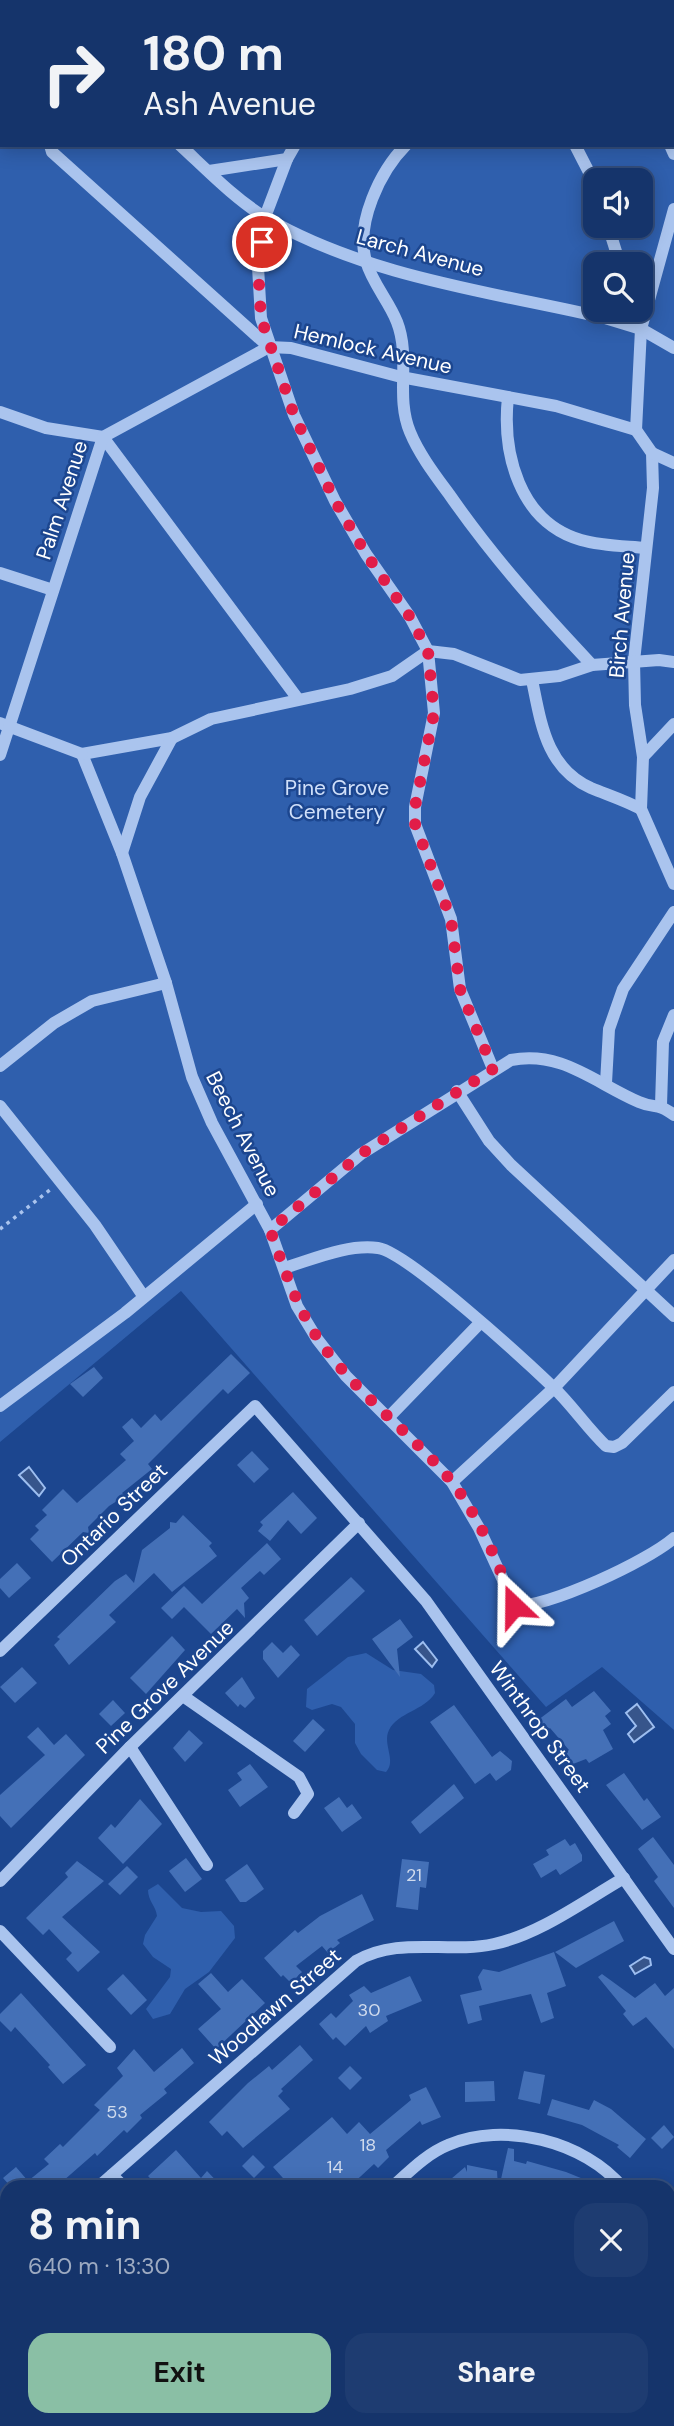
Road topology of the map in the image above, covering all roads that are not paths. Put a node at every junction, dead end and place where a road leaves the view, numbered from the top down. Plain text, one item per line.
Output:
1 (51, 147) edge
2 (182, 147) edge
3 (294, 147) edge
4 (404, 147) edge
5 (576, 147) edge
6 (287, 159) junction
7 (587, 168) edge
8 (209, 171) junction
9 (674, 209) edge
10 (265, 217) junction
11 (366, 263) junction
12 (639, 322) edge
13 (641, 329) junction
14 (269, 347) junction
15 (674, 348) edge
16 (401, 377) junction
17 (508, 397) junction
18 (0, 412) edge
19 (636, 430) junction
20 (103, 437) junction
21 (652, 453) junction
22 (674, 463) edge
23 (646, 548) junction
24 (0, 573) edge
25 (53, 590) junction
26 (428, 651) junction
27 (634, 661) junction
28 (674, 662) edge
29 (592, 665) junction
30 (532, 680) junction
31 (298, 699) junction
32 (5, 724) edge
33 (674, 724) edge
34 (172, 738) junction
35 (82, 754) junction
36 (0, 755) edge
37 (643, 757) junction
38 (641, 809) junction
39 (122, 853) junction
40 (674, 884) edge
41 (674, 912) edge
42 (166, 983) junction
43 (674, 1015) edge
44 (0, 1066) edge
45 (493, 1069) junction
46 (606, 1083) junction
47 (457, 1091) junction
48 (661, 1105) junction
49 (0, 1106) edge
50 (674, 1115) edge
51 (257, 1204) junction
52 (270, 1230) junction
53 (674, 1260) edge
54 (285, 1268) junction
55 (646, 1292) junction
56 (144, 1297) junction
57 (674, 1316) edge
58 (481, 1323) junction
59 (554, 1388) junction
60 (674, 1392) edge
61 (0, 1406) edge
62 (255, 1406) joint
63 (388, 1418) junction
64 (452, 1482) junction
65 (359, 1523) junction
66 (674, 1538) edge
67 (0, 1651) edge
68 (183, 1696) junction
69 (130, 1747) junction
70 (294, 1812) dead end
71 (207, 1865) dead end
72 (624, 1878) junction
73 (0, 1881) edge
74 (0, 1931) edge
75 (674, 1949) edge
76 (110, 2047) dead end
77 (112, 2175) junction
78 (106, 2180) edge
79 (117, 2180) edge
80 (401, 2180) edge
81 (615, 2180) edge

1 - 14 street, Hemlock Avenue
2 - 8 street, Larch Avenue
3 - 6 street
4 - 11 street
5 - 7 street
6 - 8 street
6 - 10 street
8 - 10 street, Larch Avenue
9 - 13 street
10 - 11 street, Larch Avenue
10 - 14 street
11 - 13 street, Larch Avenue
11 - 16 street
12 - 13 street
13 - 15 street, Larch Avenue
13 - 19 street
14 - 16 street, Hemlock Avenue
14 - 20 street, Palm Avenue
14 - 26 street
16 - 17 street, Hemlock Avenue
16 - 29 street
17 - 19 street, Hemlock Avenue
17 - 23 street
18 - 20 street
19 - 21 street
20 - 25 street, Palm Avenue
20 - 31 street
21 - 22 street
21 - 23 street, Birch Avenue
23 - 27 street, Birch Avenue
24 - 25 street
25 - 32 street, Palm Avenue
26 - 30 street
26 - 31 street
26 - 45 street
27 - 28 street
27 - 29 street
27 - 37 street, Birch Avenue
29 - 30 street
30 - 38 street
31 - 34 street
32 - 35 street
32 - 36 street, Palm Avenue
33 - 37 street
34 - 35 street
34 - 39 street
35 - 39 street, Beech Avenue
37 - 38 street, Birch Avenue
38 - 40 street, Birch Avenue
39 - 42 street, Beech Avenue
41 - 46 street
42 - 44 street
42 - 51 street, Beech Avenue
43 - 48 street
45 - 46 street
45 - 47 street
46 - 48 street
47 - 52 street
47 - 55 street
48 - 50 street
49 - 56 street
51 - 52 street, Beech Avenue
51 - 56 street
52 - 54 street, Beech Avenue
53 - 55 street
54 - 58 street
54 - 63 street, Beech Avenue
55 - 57 street
55 - 59 street
56 - 61 street
58 - 59 street
58 - 63 street
59 - 60 street
59 - 64 street
62 - 65 street, Winthrop Street
62 - 67 street, Ontario Street
63 - 64 street, Beech Avenue
64 - 66 street, Beech Avenue
65 - 68 street, Pine Grove Avenue
65 - 72 street, Winthrop Street
68 - 69 street, Pine Grove Avenue
68 - 70 street
69 - 71 street
69 - 73 street, Pine Grove Avenue
72 - 75 street, Winthrop Street
72 - 77 street, Woodlawn Street
74 - 76 street
77 - 78 street, Woodlawn Street
77 - 79 street
80 - 81 street

